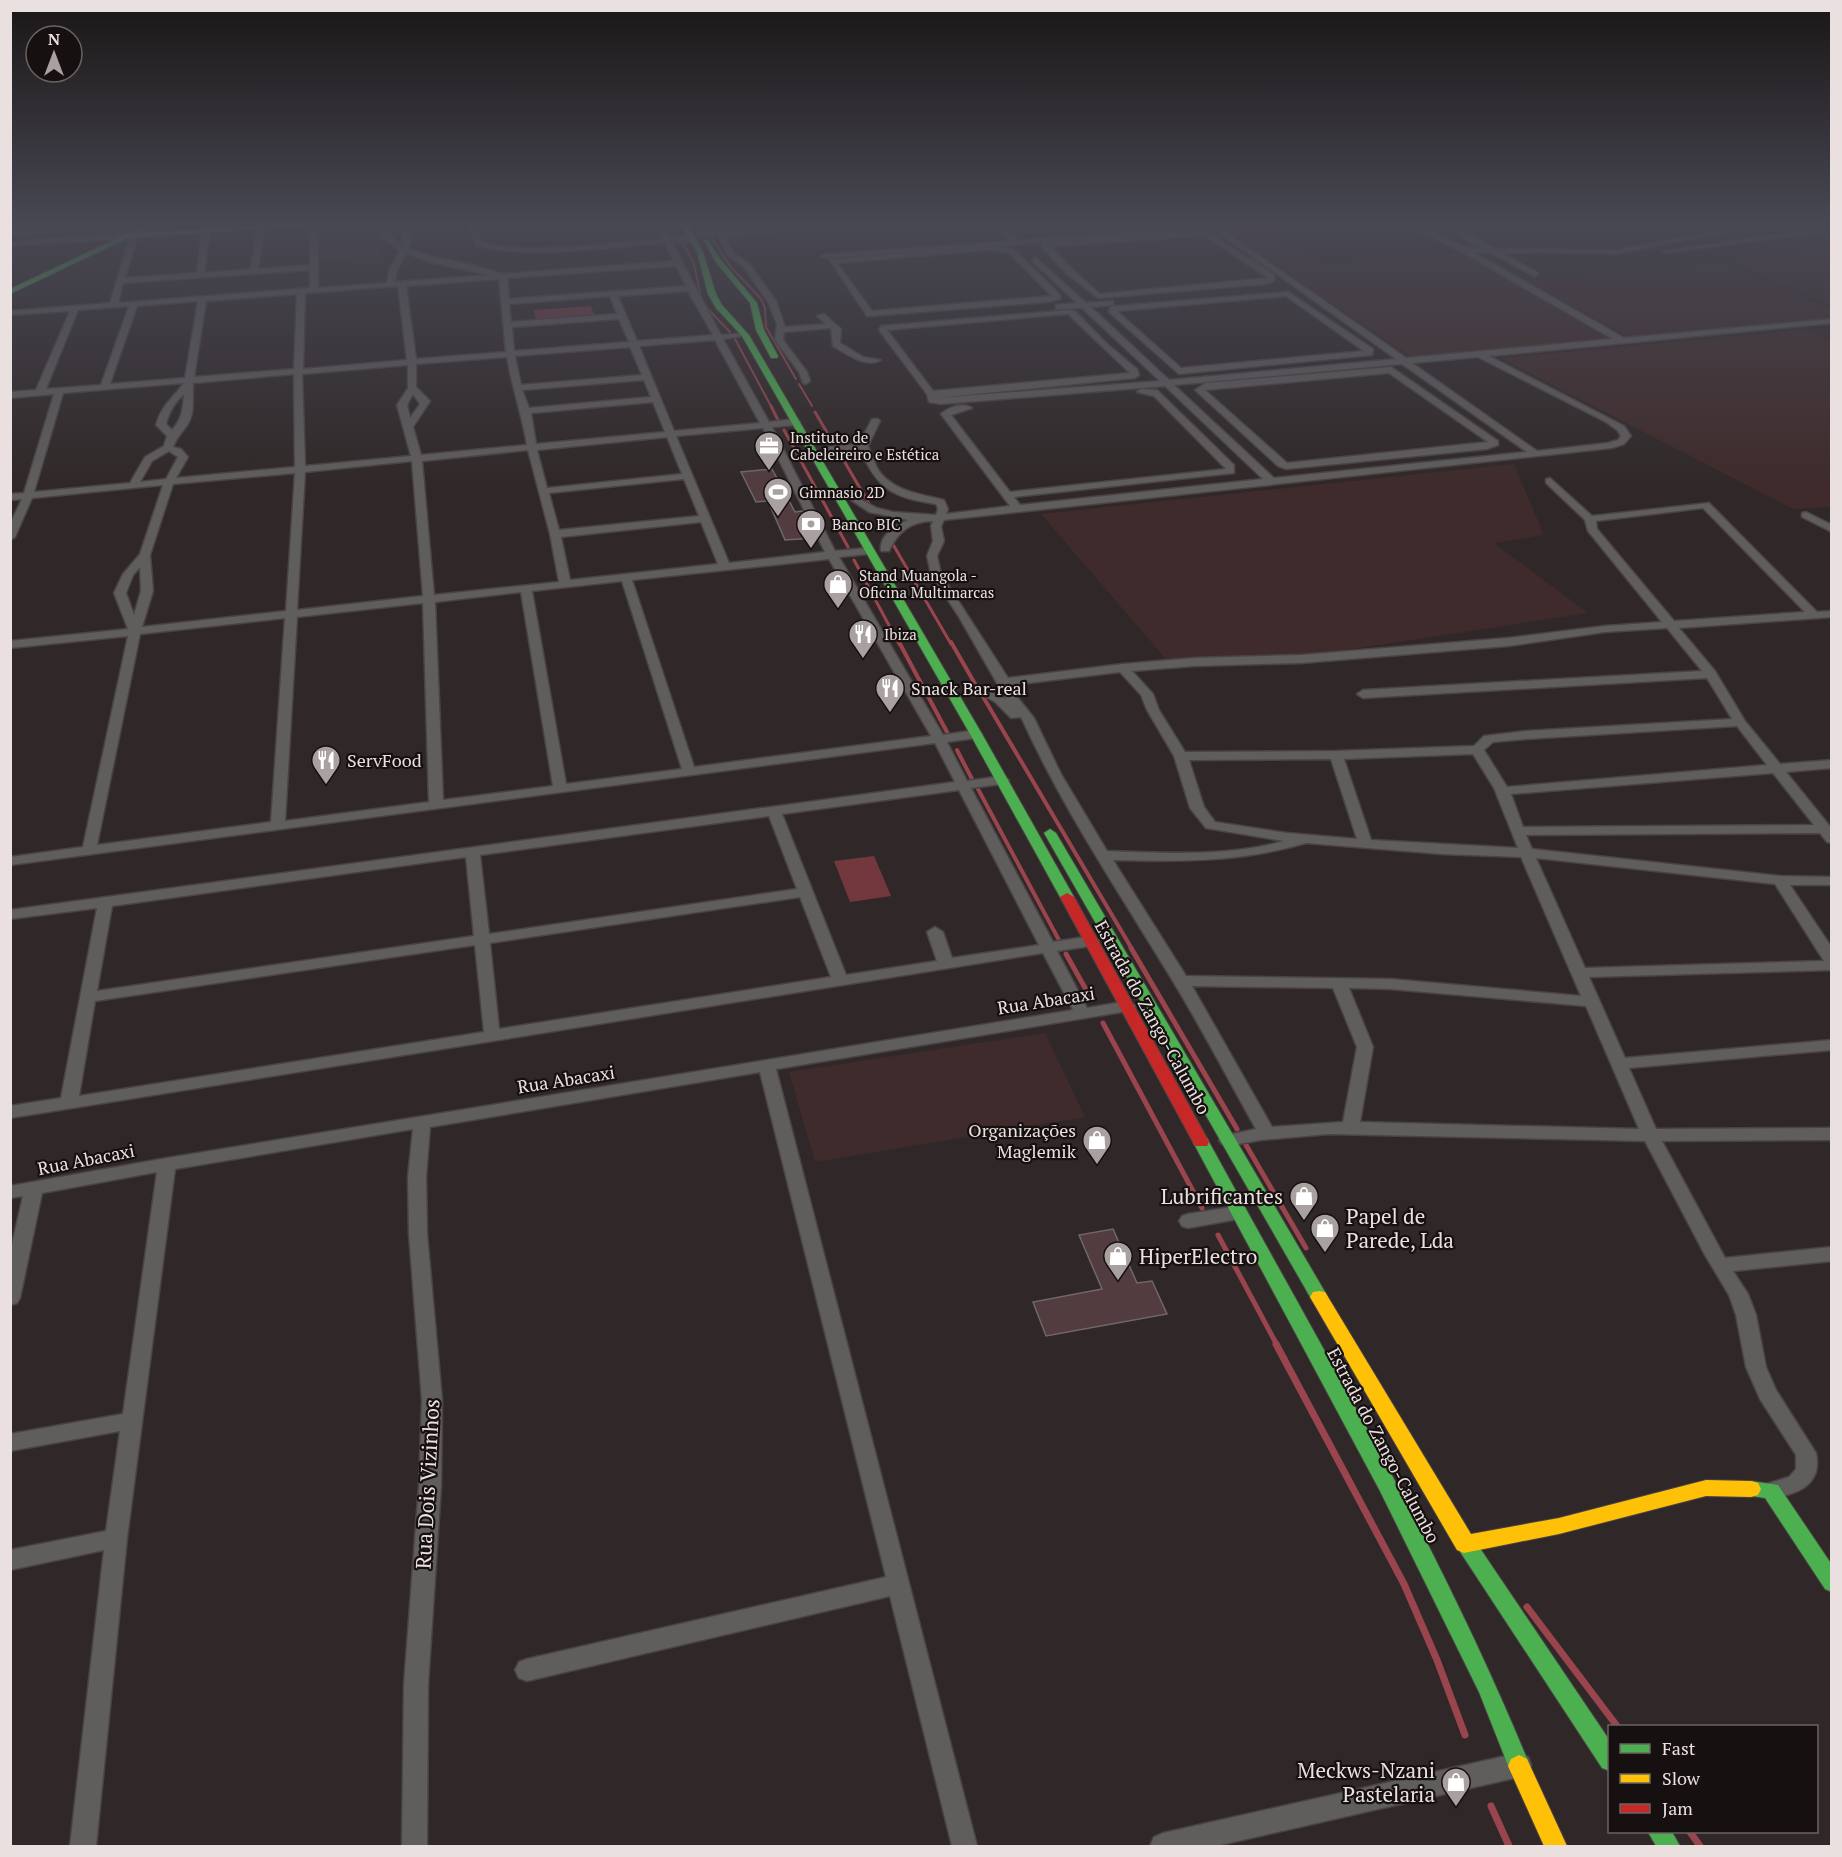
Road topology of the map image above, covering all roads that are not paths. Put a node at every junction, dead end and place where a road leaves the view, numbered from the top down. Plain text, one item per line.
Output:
1 (27, 312) edge
2 (73, 312) edge
3 (131, 312) edge
4 (200, 312) edge
5 (300, 312) edge
6 (406, 312) edge
7 (507, 312) edge
8 (619, 312) edge
9 (704, 312) edge
10 (725, 312) edge
11 (754, 312) edge
12 (775, 312) edge
13 (898, 312) edge
14 (958, 312) edge
15 (1002, 312) edge
16 (1091, 312) edge
17 (1113, 312) edge
18 (1314, 312) edge
19 (1335, 312) edge
20 (1573, 312) edge
21 (10, 313) edge
22 (870, 314) joint
23 (961, 315) junction
24 (621, 316) junction
25 (821, 316) dead end
26 (1832, 321) edge
27 (508, 325) junction
28 (831, 326) junction
29 (781, 330) junction
30 (745, 335) junction
31 (718, 336) junction
32 (1623, 340) junction
33 (1145, 341) junction
34 (632, 343) junction
35 (1124, 343) junction
36 (1102, 345) junction
37 (510, 353) junction
38 (1480, 355) junction
39 (877, 360) dead end
40 (1406, 362) junction
41 (412, 363) junction
42 (1280, 363) junction
43 (1291, 372) junction
44 (298, 373) junction
45 (648, 377) junction
46 (806, 381) dead end
47 (189, 383) junction
48 (1168, 384) junction
49 (1036, 385) junction
50 (105, 387) junction
51 (412, 388) junction
52 (517, 388) junction
53 (40, 392) junction
54 (1042, 393) junction
55 (59, 394) junction
56 (930, 394) junction
57 (10, 395) edge
58 (657, 399) junction
59 (10, 402) edge
60 (526, 411) junction
61 (875, 421) dead end
62 (795, 422) junction
63 (766, 425) junction
64 (409, 426) junction
65 (1240, 428) junction
66 (1217, 430) junction
67 (1193, 432) junction
68 (671, 434) junction
69 (172, 435) junction
70 (863, 446) junction
71 (168, 448) junction
72 (532, 449) junction
73 (834, 449) junction
74 (1536, 454) junction
75 (1394, 456) junction
76 (417, 459) junction
77 (1408, 467) junction
78 (300, 470) junction
79 (687, 476) junction
80 (1550, 481) dead end
81 (1272, 482) junction
82 (168, 484) junction
83 (1125, 484) junction
84 (132, 487) junction
85 (544, 491) junction
86 (1007, 495) junction
87 (28, 496) junction
88 (1134, 496) junction
89 (10, 497) edge
90 (856, 500) junction
91 (1017, 508) junction
92 (1806, 515) dead end
93 (934, 517) junction
94 (704, 519) junction
95 (1590, 519) junction
96 (1832, 529) edge
97 (555, 534) junction
98 (10, 537) edge
99 (885, 549) junction
100 (868, 551) junction
101 (145, 555) junction
102 (832, 555) junction
103 (725, 567) junction
104 (626, 578) junction
105 (565, 584) junction
106 (526, 589) junction
107 (429, 599) junction
108 (293, 614) junction
109 (1832, 614) edge
110 (1814, 615) junction
111 (1670, 626) junction
112 (135, 631) junction
113 (10, 645) edge
114 (1123, 668) junction
115 (1711, 674) junction
116 (1003, 680) junction
117 (976, 693) junction
118 (1363, 694) dead end
119 (1012, 699) junction
120 (1740, 722) junction
121 (976, 734) junction
122 (1035, 734) junction
123 (939, 739) junction
124 (1477, 750) junction
125 (1004, 754) dead end
126 (1336, 755) junction
127 (1180, 756) junction
128 (1832, 764) edge
129 (1778, 770) junction
130 (689, 771) junction
131 (1002, 780) junction
132 (962, 786) junction
133 (560, 788) junction
134 (1504, 791) junction
135 (436, 805) junction
136 (774, 812) junction
137 (278, 825) junction
138 (1045, 825) dead end
139 (1826, 828) edge
140 (1517, 831) junction
141 (1307, 838) junction
142 (1365, 843) junction
143 (89, 849) junction
144 (473, 852) junction
145 (1526, 853) junction
146 (1102, 855) junction
147 (10, 861) edge
148 (1780, 880) junction
149 (1832, 881) edge
150 (806, 892) junction
151 (105, 902) junction
152 (10, 915) edge
153 (935, 932) dead end
154 (482, 939) junction
155 (1091, 941) junction
156 (1047, 948) junction
157 (946, 963) junction
158 (1832, 963) edge
159 (1579, 973) junction
160 (840, 980) junction
161 (1181, 981) junction
162 (1340, 983) junction
163 (88, 997) junction
164 (1592, 1002) junction
165 (1128, 1006) junction
166 (1082, 1013) junction
167 (492, 1035) junction
168 (1832, 1045) edge
169 (1618, 1064) junction
170 (767, 1065) junction
171 (69, 1102) junction
172 (10, 1112) edge
173 (422, 1122) junction
174 (1350, 1129) junction
175 (1266, 1132) junction
176 (1832, 1134) edge
177 (1651, 1137) junction
178 (1238, 1138) junction
179 (167, 1164) junction
180 (34, 1189) junction
181 (10, 1192) edge
182 (1238, 1213) junction
183 (1188, 1221) dead end
184 (1832, 1254) edge
185 (1721, 1265) junction
186 (10, 1298) edge
187 (133, 1420) junction
188 (10, 1443) edge
189 (1772, 1491) junction
190 (116, 1538) junction
191 (1464, 1544) junction
192 (10, 1560) edge
193 (1832, 1583) edge
194 (898, 1584) junction
195 (527, 1670) dead end
196 (1608, 1758) edge
197 (1519, 1765) junction
198 (1660, 1833) edge
199 (1557, 1845) edge
200 (82, 1846) edge
201 (415, 1846) edge
202 (965, 1846) edge
203 (1163, 1846) edge
204 (1669, 1846) edge

1 - 21 street
2 - 53 street
3 - 50 street
4 - 47 street
5 - 44 street
6 - 41 street
7 - 27 street
8 - 24 street
9 - 31 street
10 - 30 main road, Estrada do Zango-Calumbo
11 - 73 main road
12 - 29 street
13 - 22 street
14 - 23 street
15 - 23 street
16 - 35 street
17 - 33 street
18 - 42 street
19 - 40 street
20 - 32 street
22 - 23 street
24 - 27 street
24 - 34 street
25 - 28 street
26 - 32 street
27 - 37 street
28 - 29 street
28 - 39 street
29 - 46 street
30 - 31 street
30 - 62 main road, Estrada do Zango-Calumbo
31 - 34 street
31 - 63 street
32 - 38 street
33 - 35 street
33 - 42 street
34 - 37 street
34 - 45 street
35 - 36 street
35 - 48 street
36 - 49 street
36 - 56 street
37 - 41 street
37 - 52 street
38 - 40 street
38 - 74 street
40 - 43 street
40 - 74 street
41 - 44 street
41 - 51 street
42 - 43 street
43 - 48 street
44 - 47 street
44 - 78 street
45 - 52 street
45 - 58 street
47 - 50 street
47 - 55 street
47 - 69 street
47 - 69 street
48 - 54 street
48 - 66 street
49 - 54 street
49 - 56 street
50 - 55 street
51 - 64 street
51 - 64 street
52 - 60 street
53 - 55 street
53 - 57 street
54 - 56 street
55 - 59 street
55 - 87 street
58 - 60 street
58 - 68 street
60 - 72 street
61 - 70 street
62 - 63 street
62 - 100 main road, Estrada do Zango-Calumbo
63 - 68 street
63 - 102 street
64 - 76 street
65 - 66 street
65 - 75 street
65 - 75 street
66 - 67 street
66 - 81 street
67 - 83 street
67 - 86 street
68 - 72 street
68 - 79 street
69 - 71 street
70 - 73 street
70 - 93 street
71 - 82 street
71 - 84 street
72 - 76 street
72 - 85 street
73 - 90 main road
74 - 77 street
75 - 77 street
76 - 78 street
76 - 107 street
77 - 81 street
78 - 82 street
78 - 108 street
79 - 85 street
79 - 94 street
80 - 95 street
81 - 88 street
82 - 84 street
82 - 101 street
83 - 86 street
83 - 88 street
84 - 87 street
85 - 97 street
86 - 91 street
87 - 89 street
87 - 98 street
88 - 91 street
90 - 93 street
90 - 99 main road
91 - 93 street
92 - 96 street
93 - 99 street
93 - 116 street
94 - 97 street
94 - 103 street
95 - 110 street
95 - 111 street
97 - 105 street
99 - 117 main road
100 - 102 street
100 - 121 main road, Estrada do Zango-Calumbo
101 - 112 street
101 - 112 street
102 - 103 street
102 - 123 street
103 - 104 street
104 - 105 street
104 - 130 street
105 - 106 street
106 - 107 street
106 - 133 street
107 - 108 street
107 - 135 street
108 - 112 street
108 - 137 street
109 - 110 street
110 - 111 street
111 - 114 street
111 - 115 street
112 - 113 street
112 - 143 street
114 - 116 street
114 - 127 street
115 - 118 street
115 - 120 street
116 - 117 street
116 - 119 street
117 - 119 street
117 - 122 street
117 - 125 main road
119 - 122 street
120 - 124 street
120 - 129 street
121 - 123 street
121 - 131 main road, Estrada do Zango-Calumbo
122 - 146 street
123 - 130 street
123 - 132 street
124 - 126 street
124 - 134 street
126 - 127 street
126 - 142 street
127 - 141 street
128 - 129 street
129 - 134 street
129 - 139 street
130 - 133 street
131 - 132 street
131 - 155 main road, Estrada do Zango-Calumbo
132 - 136 street
132 - 156 street
133 - 135 street
134 - 140 street
135 - 137 street
136 - 144 street
136 - 150 street
137 - 143 street
138 - 178 main road, Estrada do Zango-Calumbo
139 - 140 street
140 - 145 street
141 - 142 street
141 - 146 street
142 - 145 street
143 - 147 street
144 - 151 street
144 - 154 street
145 - 148 street
145 - 159 street
146 - 161 street
148 - 149 street
148 - 158 street
150 - 154 street
150 - 160 street
151 - 152 street
151 - 163 street
153 - 157 street
154 - 163 street
154 - 167 street
155 - 156 street
155 - 165 main road, Estrada do Zango-Calumbo
156 - 157 street
156 - 166 street
157 - 160 street
158 - 159 street
159 - 164 street
160 - 167 street
161 - 162 street
161 - 175 street
162 - 164 street
162 - 174 street
163 - 171 street
164 - 169 street
165 - 166 street, Rua Abacaxi
165 - 182 main road, Estrada do Zango-Calumbo
166 - 170 street, Rua Abacaxi
167 - 171 street
168 - 169 street
169 - 177 street
170 - 173 street, Rua Abacaxi
170 - 194 street
171 - 172 street
173 - 179 street, Rua Abacaxi
173 - 201 street, Rua Dois Vizinhos
174 - 175 street
174 - 177 street
175 - 178 street
176 - 177 street
177 - 185 street
178 - 191 main road, Estrada do Zango-Calumbo
179 - 180 street, Rua Abacaxi
179 - 187 street
180 - 181 street, Rua Abacaxi
180 - 186 street
182 - 183 street
182 - 197 main road, Estrada do Zango-Calumbo
184 - 185 street
185 - 189 street
187 - 188 street
187 - 190 street
189 - 191 main road
189 - 193 main road
190 - 192 street
190 - 200 street
191 - 196 main road, Estrada do Zango-Calumbo
194 - 195 street
194 - 202 street
197 - 199 main road, Estrada do Zango-Calumbo
197 - 203 street
198 - 204 main road

